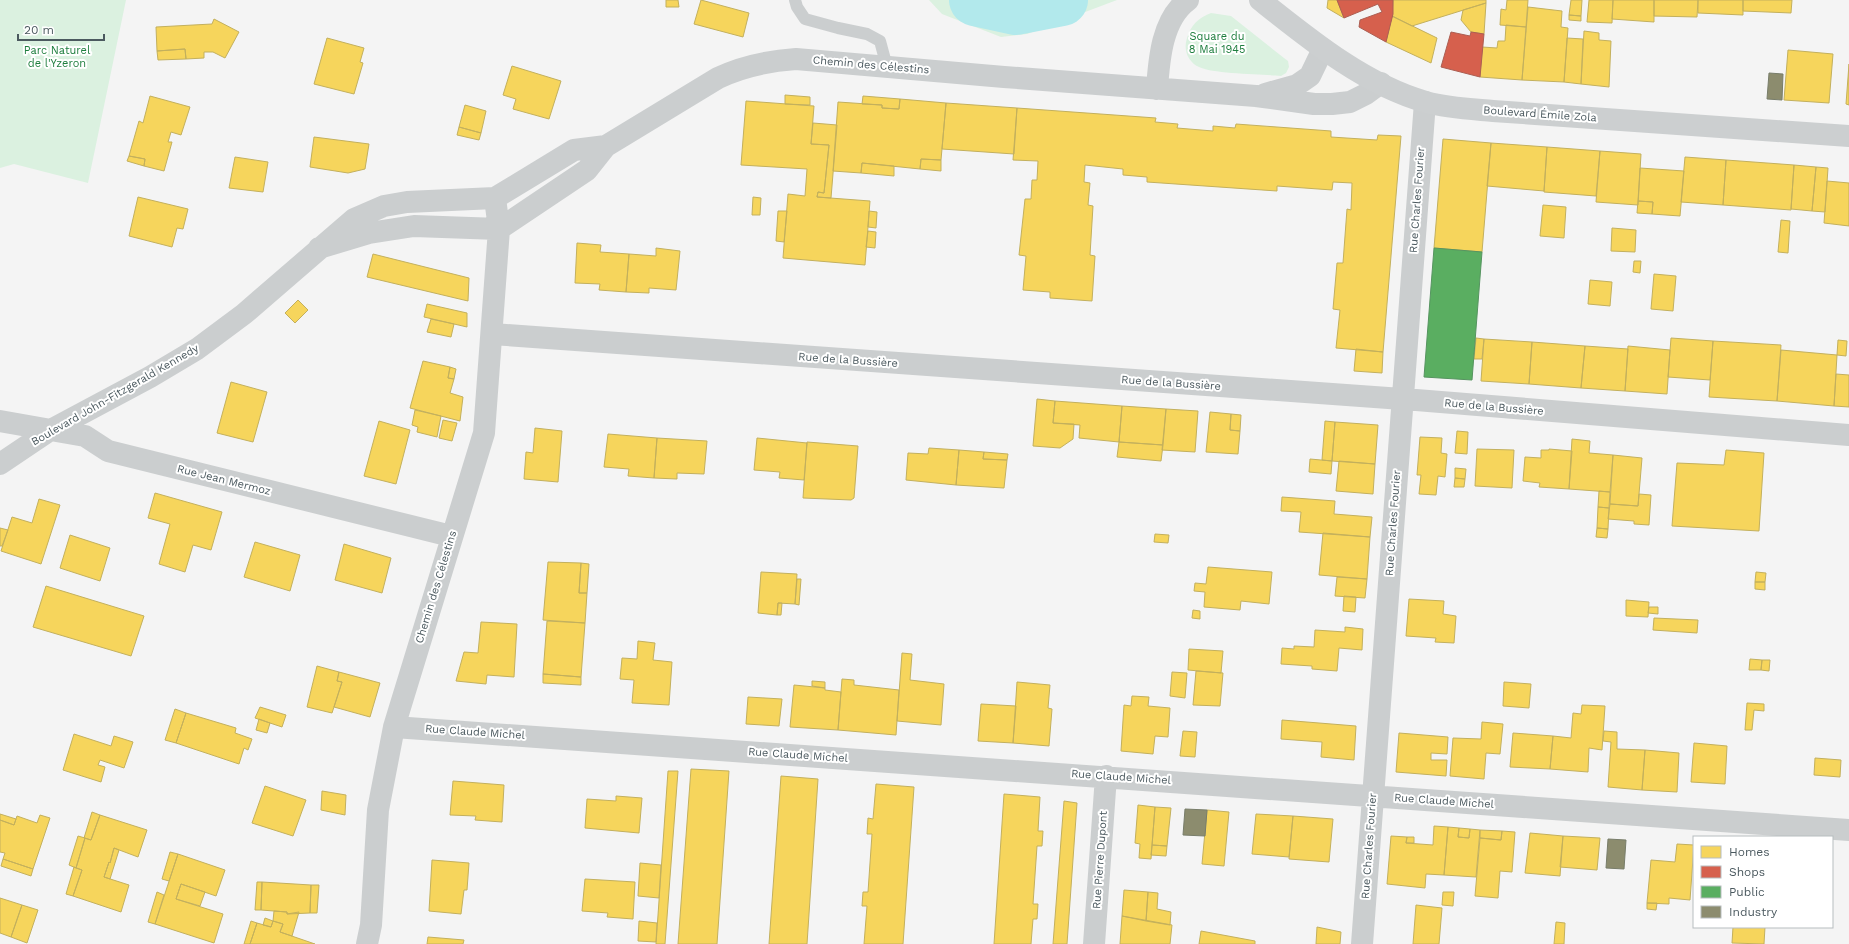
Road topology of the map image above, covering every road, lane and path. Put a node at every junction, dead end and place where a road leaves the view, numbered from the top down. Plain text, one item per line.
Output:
1 (795, 0) edge
2 (1188, 0) edge
3 (1260, 0) edge
4 (1323, 48) junction
5 (887, 67) junction
6 (1381, 83) junction
7 (1157, 89) junction
8 (1256, 96) junction
9 (1425, 102) junction
10 (1849, 136) edge
11 (606, 146) junction
12 (495, 198) junction
13 (499, 229) junction
14 (320, 248) junction
15 (492, 334) junction
16 (1402, 399) junction
17 (0, 421) edge
18 (49, 431) junction
19 (1849, 435) edge
20 (0, 464) edge
21 (451, 536) junction
22 (394, 726) junction
23 (1106, 776) junction
24 (1373, 795) junction
25 (1849, 830) edge
26 (367, 944) edge
27 (1094, 944) edge
28 (1362, 944) edge

1 - 5 lane
2 - 7 street
3 - 4 main road, Boulevard Émile Zola
4 - 6 main road, Boulevard Émile Zola
4 - 8 street, Chemin des Célestins
5 - 7 street, Chemin des Célestins
5 - 11 street, Chemin des Célestins
6 - 8 street, Chemin des Célestins
6 - 9 main road, Boulevard Émile Zola
7 - 8 street, Chemin des Célestins
9 - 10 main road, Boulevard Émile Zola
9 - 16 street, Rue Charles Fourier
11 - 12 street, Chemin des Célestins
11 - 13 street, Chemin des Célestins
12 - 13 street, Chemin des Célestins
12 - 14 street, Boulevard John-Fitzgerald Kennedy
13 - 14 street, Boulevard John-Fitzgerald Kennedy
13 - 15 street, Chemin des Célestins
14 - 18 street, Boulevard John-Fitzgerald Kennedy
15 - 16 street, Rue de la Bussière
15 - 21 street, Chemin des Célestins
16 - 19 street, Rue de la Bussière
16 - 24 street, Rue Charles Fourier
17 - 18 street, Rue Jean Mermoz
18 - 20 street, Boulevard John-Fitzgerald Kennedy
18 - 21 street, Rue Jean Mermoz
21 - 22 street, Chemin des Célestins
22 - 23 street, Rue Claude Michel
22 - 26 street, Chemin des Célestins
23 - 24 street, Rue Claude Michel
23 - 27 street, Rue Pierre Dupont
24 - 25 street, Rue Claude Michel
24 - 28 street, Rue Charles Fourier

